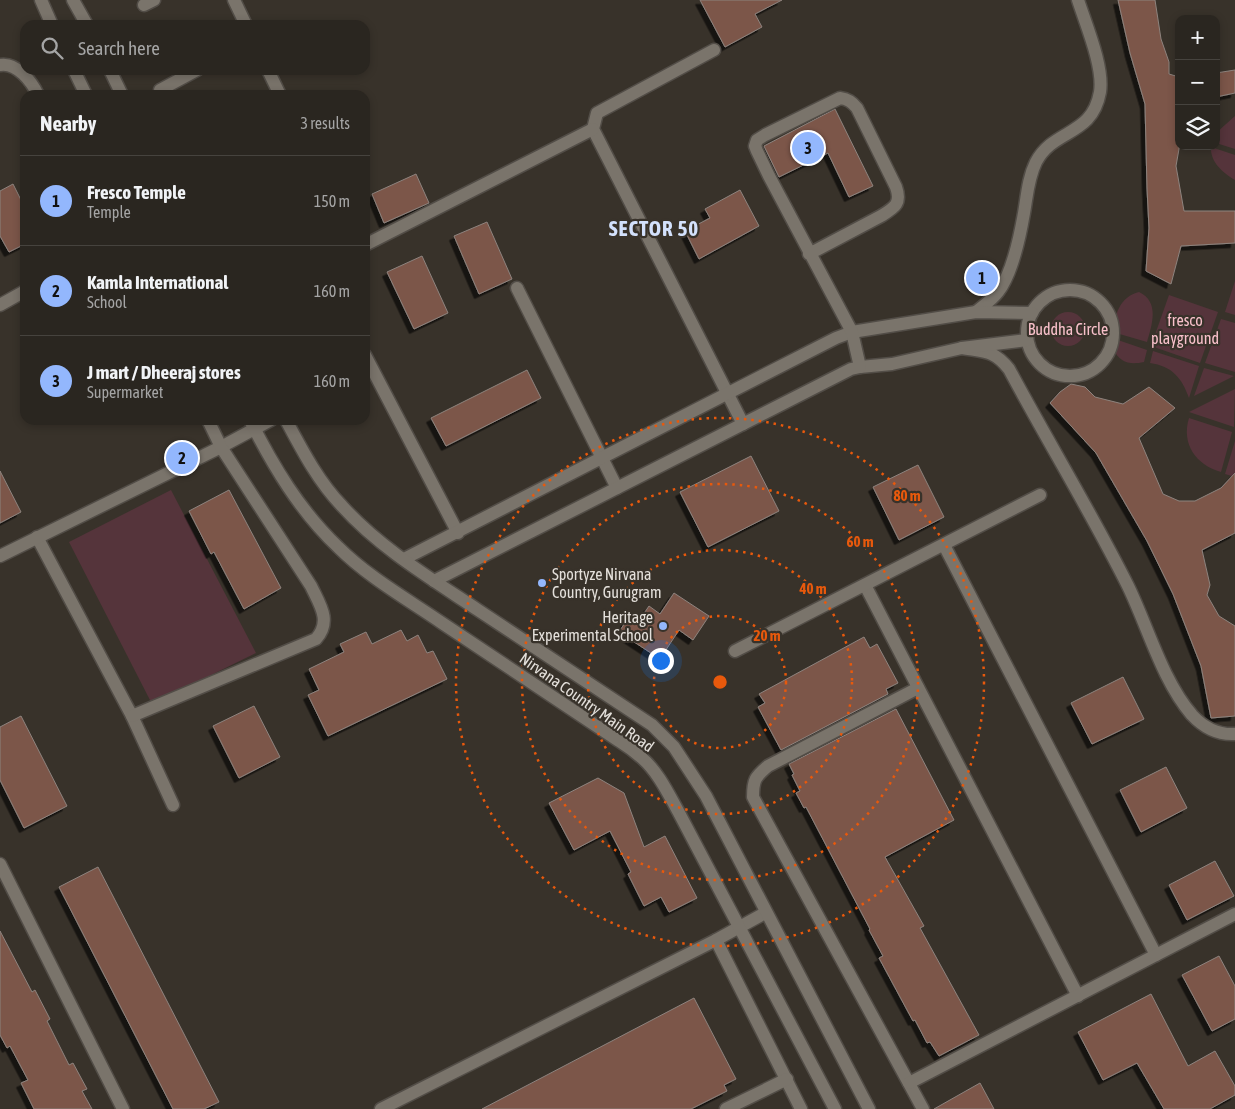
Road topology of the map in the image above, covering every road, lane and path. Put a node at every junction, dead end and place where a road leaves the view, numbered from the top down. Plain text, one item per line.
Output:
1 (41, 0) edge
2 (73, 0) edge
3 (234, 0) edge
4 (1078, 0) edge
5 (50, 20) edge
6 (84, 20) edge
7 (244, 20) edge
8 (714, 50) dead end
9 (0, 65) edge
10 (20, 72) edge
11 (26, 75) edge
12 (76, 75) edge
13 (112, 75) edge
14 (187, 75) edge
15 (270, 75) edge
16 (35, 90) edge
17 (84, 90) edge
18 (120, 90) edge
19 (160, 90) dead end
20 (278, 90) edge
21 (593, 129) junction
22 (370, 242) edge
23 (810, 254) junction
24 (517, 288) dead end
25 (20, 294) edge
26 (0, 305) edge
27 (976, 312) junction
28 (1032, 313) junction
29 (852, 332) junction
30 (1027, 340) junction
31 (962, 348) junction
32 (370, 365) edge
33 (860, 367) junction
34 (727, 393) junction
35 (742, 424) junction
36 (213, 425) edge
37 (251, 425) edge
38 (253, 425) edge
39 (289, 425) edge
40 (221, 447) junction
41 (602, 458) junction
42 (617, 488) junction
43 (1040, 496) dead end
44 (458, 533) junction
45 (37, 537) junction
46 (944, 545) junction
47 (0, 556) edge
48 (404, 559) junction
49 (434, 581) junction
50 (865, 585) junction
51 (735, 651) dead end
52 (918, 688) junction
53 (132, 716) junction
54 (1235, 734) edge
55 (173, 805) dead end
56 (0, 864) edge
57 (766, 913) junction
58 (1235, 914) edge
59 (740, 927) junction
60 (716, 940) junction
61 (1156, 955) junction
62 (1078, 996) junction
63 (787, 1079) junction
64 (909, 1083) junction
65 (123, 1109) edge
66 (381, 1109) edge
67 (726, 1109) edge
68 (801, 1109) edge
69 (835, 1109) edge
70 (869, 1109) edge
71 (923, 1109) edge

1 - 5 street
2 - 6 street
3 - 7 street
4 - 27 street
8 - 21 street
9 - 10 street
11 - 16 street
12 - 17 street
13 - 18 street
14 - 19 street
15 - 20 street
21 - 22 street
21 - 34 street
23 - 23 street
23 - 29 street
24 - 41 street
25 - 26 street
27 - 28 street
27 - 29 street
28 - 30 street
28 - 30 street
29 - 33 street
29 - 34 street
30 - 31 street
31 - 33 street
31 - 54 street
32 - 44 street
33 - 35 street
34 - 35 street
34 - 41 street
35 - 42 street
36 - 40 street
37 - 40 street
38 - 59 street, Nirvana Country Main Road
39 - 48 street, Nirvana Country Main Road
40 - 45 street
40 - 53 street
41 - 42 street
41 - 44 street
42 - 49 street
43 - 46 street
44 - 48 street
45 - 47 street
45 - 53 street
46 - 50 street
46 - 61 street
48 - 49 street, Nirvana Country Main Road
49 - 57 street, Nirvana Country Main Road
50 - 51 street
50 - 52 street
52 - 62 street
52 - 64 street
53 - 55 street
56 - 65 street
57 - 59 street
57 - 70 street, Nirvana Country Main Road
58 - 61 street
59 - 60 street
59 - 69 street, Nirvana Country Main Road
60 - 63 street
60 - 66 street
61 - 62 street
62 - 64 street
63 - 67 street
63 - 68 street
64 - 71 street

